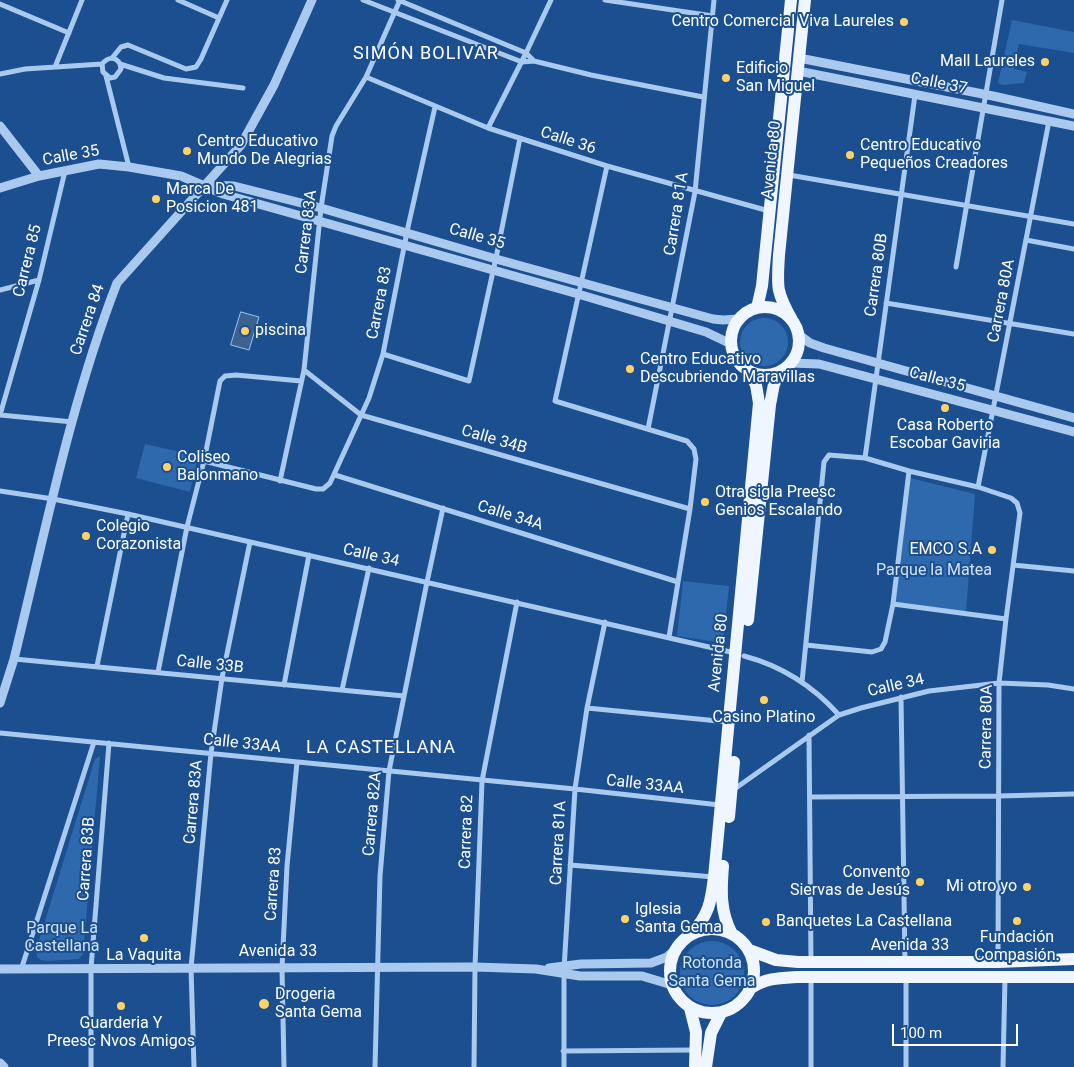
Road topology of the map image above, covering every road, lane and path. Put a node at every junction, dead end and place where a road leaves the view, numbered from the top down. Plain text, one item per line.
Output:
1 (82, 0) edge
2 (178, 0) edge
3 (227, 0) edge
4 (312, 0) edge
5 (363, 0) edge
6 (399, 0) edge
7 (551, 0) edge
8 (605, 0) edge
9 (714, 0) edge
10 (791, 0) edge
11 (805, 0) edge
12 (1002, 0) edge
13 (0, 4) edge
14 (395, 13) junction
15 (712, 16) junction
16 (219, 18) junction
17 (69, 33) junction
18 (526, 53) junction
19 (112, 58) junction
20 (534, 61) junction
21 (522, 62) junction
22 (102, 64) junction
23 (120, 64) junction
24 (798, 65) junction
25 (55, 67) junction
26 (0, 74) edge
27 (106, 76) junction
28 (366, 77) junction
29 (243, 88) dead end
30 (915, 95) junction
31 (986, 96) junction
32 (704, 97) junction
33 (435, 107) junction
34 (983, 107) junction
35 (1074, 114) edge
36 (1049, 121) junction
37 (0, 126) edge
38 (1074, 126) edge
39 (488, 128) junction
40 (520, 138) junction
41 (607, 166) junction
42 (129, 167) junction
43 (65, 170) junction
44 (787, 175) junction
45 (39, 176) junction
46 (206, 186) junction
47 (0, 188) edge
48 (695, 192) junction
49 (901, 194) junction
50 (967, 206) junction
51 (321, 208) junction
52 (769, 211) junction
53 (1030, 218) junction
54 (320, 221) junction
55 (1074, 224) edge
56 (407, 232) junction
57 (1026, 240) junction
58 (404, 244) junction
59 (1074, 249) edge
60 (496, 258) junction
61 (956, 268) dead end
62 (494, 270) junction
63 (40, 280) junction
64 (580, 282) junction
65 (0, 290) edge
66 (578, 294) junction
67 (886, 303) junction
68 (673, 307) junction
69 (757, 308) junction
70 (739, 319) junction
71 (792, 320) junction
72 (670, 322) junction
73 (1010, 323) junction
74 (799, 334) junction
75 (1074, 334) edge
76 (731, 344) junction
77 (383, 354) junction
78 (792, 363) junction
79 (878, 364) junction
80 (304, 370) junction
81 (749, 371) junction
82 (780, 372) junction
83 (876, 379) junction
84 (301, 381) junction
85 (996, 396) junction
86 (993, 410) junction
87 (362, 414) junction
88 (0, 415) edge
89 (1074, 418) edge
90 (73, 422) junction
91 (648, 429) junction
92 (1074, 432) edge
93 (865, 458) junction
94 (204, 461) junction
95 (909, 471) junction
96 (334, 475) junction
97 (280, 481) junction
98 (978, 486) junction
99 (0, 491) edge
100 (53, 498) junction
101 (443, 508) junction
102 (690, 509) junction
103 (128, 514) junction
104 (187, 527) junction
105 (250, 542) junction
106 (309, 555) junction
107 (1013, 564) junction
108 (368, 568) junction
109 (1074, 571) edge
110 (427, 582) junction
111 (678, 582) junction
112 (517, 602) junction
113 (893, 604) junction
114 (1006, 619) junction
115 (605, 622) junction
116 (669, 637) junction
117 (806, 645) junction
118 (740, 654) junction
119 (14, 659) junction
120 (97, 666) junction
121 (158, 672) junction
122 (222, 678) junction
123 (802, 682) junction
124 (999, 683) junction
125 (284, 684) junction
126 (1074, 688) edge
127 (342, 690) junction
128 (404, 696) junction
129 (902, 697) junction
130 (0, 703) edge
131 (587, 708) junction
132 (839, 715) junction
133 (729, 722) junction
134 (0, 733) edge
135 (809, 736) junction
136 (94, 742) junction
137 (109, 743) junction
138 (210, 753) junction
139 (297, 762) junction
140 (389, 771) junction
141 (482, 780) junction
142 (574, 789) junction
143 (731, 792) junction
144 (1074, 794) edge
145 (904, 796) junction
146 (998, 796) junction
147 (810, 797) junction
148 (721, 806) junction
149 (570, 865) junction
150 (714, 877) junction
151 (691, 934) junction
152 (732, 934) junction
153 (675, 950) junction
154 (749, 950) junction
155 (1074, 959) edge
156 (812, 962) junction
157 (905, 962) junction
158 (998, 962) junction
159 (91, 968) junction
160 (191, 968) junction
161 (282, 968) junction
162 (378, 968) junction
163 (475, 968) junction
164 (0, 970) edge
165 (20, 970) junction
166 (565, 970) junction
167 (0, 975) edge
168 (906, 976) junction
169 (1005, 976) junction
170 (811, 977) junction
171 (1074, 977) edge
172 (672, 985) junction
173 (751, 988) junction
174 (690, 1008) junction
175 (721, 1013) junction
176 (696, 1050) junction
177 (563, 1051) junction
178 (0, 1063) edge
179 (4, 1067) edge
180 (91, 1067) edge
181 (194, 1067) edge
182 (284, 1067) edge
183 (375, 1067) edge
184 (474, 1067) edge
185 (564, 1067) edge
186 (694, 1067) edge
187 (706, 1067) edge
188 (811, 1067) edge
189 (906, 1067) edge
190 (1003, 1067) edge

1 - 17 street
2 - 16 street
3 - 16 street
4 - 46 street, Carrera 84
5 - 14 street
6 - 14 street, Carrera 83A
6 - 18 street
7 - 18 street
8 - 15 street
9 - 15 street, Carrera 81A
10 - 52 main road, Avenida 80
11 - 24 main road, Avenida 80
12 - 31 street
13 - 17 street
14 - 21 street
14 - 28 street, Carrera 83A
15 - 32 street, Carrera 81A
16 - 19 street
17 - 25 street
18 - 20 street
18 - 21 street
19 - 22 street
19 - 23 street
20 - 21 street
20 - 32 street
21 - 39 street
22 - 25 street
22 - 27 street
23 - 27 street
23 - 29 street
24 - 30 street, Calle 37
24 - 31 street, Calle 37
24 - 44 main road, Avenida 80
25 - 26 street
27 - 42 street
28 - 33 street, Calle 36
28 - 51 street, Carrera 83A
30 - 34 street, Calle 37
30 - 49 street, Carrera 80B
31 - 34 street
31 - 35 street, Calle 37
32 - 48 street, Carrera 81A
33 - 39 street, Calle 36
33 - 56 street, Carrera 83
34 - 36 street, Calle 37
34 - 50 street
36 - 38 street, Calle 37
36 - 53 street, Carrera 80A
37 - 45 street
39 - 40 street, Calle 36
40 - 41 street, Calle 36
40 - 60 street
41 - 48 street, Calle 36
41 - 64 street
42 - 43 street, Calle 35
42 - 46 street, Calle 35
43 - 45 street, Calle 35
43 - 63 street, Carrera 85
44 - 49 street
44 - 71 main road, Avenida 80
45 - 47 street, Calle 35
46 - 51 street, Calle 35
46 - 54 street, Calle 35
46 - 90 street, Carrera 84
48 - 52 street, Calle 36
48 - 68 street, Carrera 81A
49 - 50 street
49 - 67 street, Carrera 80B
50 - 53 street
50 - 61 street
51 - 54 street, Carrera 83A
51 - 56 street, Calle 35
52 - 69 main road, Avenida 80
53 - 55 street
53 - 57 street, Carrera 80A
54 - 58 street, Calle 35
54 - 80 street, Carrera 83A
56 - 58 street, Carrera 83
56 - 60 street, Calle 35
57 - 59 street
57 - 73 street, Carrera 80A
58 - 62 street, Calle 35
58 - 77 street, Carrera 83
60 - 62 street
60 - 64 street, Calle 35
62 - 66 street, Calle 35
62 - 77 street
63 - 65 street
63 - 88 street, Carrera 85
64 - 66 street
64 - 68 street, Calle 35
66 - 72 street, Calle 35
66 - 91 street
67 - 73 street
67 - 79 street, Carrera 80B
68 - 70 street, Calle 35
68 - 72 street, Carrera 81A
69 - 70 main road
69 - 71 main road
70 - 76 main road
71 - 74 main road
72 - 76 street, Calle 35
72 - 91 street, Carrera 81A
73 - 75 street
73 - 85 street, Carrera 80A
74 - 78 main road
74 - 79 street, Calle 35
76 - 81 main road
77 - 87 street, Carrera 83
78 - 82 main road
78 - 83 street, Calle 35
79 - 83 street, Carrera 80B
79 - 85 street, Calle 35
80 - 84 street, Carrera 83A
80 - 87 street, Calle 34B
81 - 82 main road
81 - 118 main road, Avenida 80
82 - 118 main road, Avenida 80
83 - 86 street, Calle 35
83 - 93 street, Carrera 80B
84 - 94 street
84 - 97 street, Carrera 83A
85 - 86 street, Carrera 80A
85 - 89 street, Calle 35
86 - 92 street, Calle 35
86 - 98 street, Carrera 80A
87 - 96 street, Carrera 83
87 - 102 street, Calle 34B
88 - 90 street
90 - 100 street, Carrera 84
91 - 102 street
93 - 95 street
93 - 117 street
94 - 97 street
94 - 104 street
95 - 98 street
95 - 113 street
96 - 97 street, Carrera 83
96 - 101 street, Calle 34A
98 - 107 street, Carrera 80A
99 - 100 street, Calle 34
100 - 103 street, Calle 34
100 - 119 street, Carrera 84
101 - 110 street, Carrera 82A
101 - 111 street, Calle 34A
102 - 111 street
103 - 104 street, Calle 34
103 - 120 street
104 - 105 street, Calle 34
104 - 121 street
105 - 106 street, Calle 34
105 - 122 street, Carrera 83A
106 - 108 street, Calle 34
106 - 125 street
107 - 109 street
107 - 114 street, Carrera 80A
108 - 110 street, Calle 34
108 - 127 street
110 - 112 street, Calle 34
110 - 128 street, Carrera 82A
111 - 116 street
112 - 115 street, Calle 34
112 - 141 street, Carrera 82
113 - 114 street
113 - 117 street
114 - 124 street, Carrera 80A
115 - 116 street, Calle 34
115 - 131 street, Carrera 81A
116 - 118 street, Calle 34
117 - 123 street
118 - 123 street, Calle 34
118 - 133 main road, Avenida 80
118 - 143 main road, Avenida 80
119 - 120 street, Calle 33B
119 - 130 street, Carrera 84
120 - 121 street, Calle 33B
121 - 122 street, Calle 33B
122 - 125 street, Calle 33B
122 - 138 street, Carrera 83A
123 - 132 street, Calle 34
124 - 126 street, Calle 34
124 - 129 street, Calle 34
124 - 146 street, Carrera 80A
125 - 127 street, Calle 33B
127 - 128 street, Calle 33B
128 - 140 street, Carrera 82A
129 - 132 street, Calle 34
129 - 145 street
131 - 133 street
131 - 142 street, Carrera 81A
132 - 135 street
133 - 148 main road, Avenida 80
134 - 136 street, Calle 33AA
135 - 143 street
135 - 147 street
136 - 137 street, Calle 33AA
136 - 165 street
137 - 138 street, Calle 33AA
137 - 159 street, Carrera 83B
138 - 139 street, Calle 33AA
138 - 160 street, Carrera 83A
139 - 140 street, Calle 33AA
139 - 161 street, Carrera 83
140 - 141 street, Calle 33AA
140 - 162 street, Carrera 82A
141 - 142 street, Calle 33AA
141 - 163 street, Carrera 82
142 - 148 street, Calle 33AA
142 - 149 street, Carrera 81A
143 - 152 main road, Avenida 80
144 - 146 street
145 - 146 street
145 - 147 street
145 - 157 street
146 - 158 street, Carrera 80A
147 - 156 street
148 - 150 main road, Avenida 80
149 - 150 street
149 - 166 street, Carrera 81A
150 - 151 main road, Avenida 80
151 - 152 main road
151 - 153 main road
152 - 154 main road
153 - 166 street, Avenida 33
153 - 172 main road
154 - 156 main road, Avenida 33
154 - 173 main road
155 - 158 main road, Avenida 33
156 - 157 main road, Avenida 33
157 - 158 main road, Avenida 33
159 - 160 street, Avenida 33
159 - 165 street, Avenida 33
159 - 180 street, Carrera 83B
160 - 161 street, Avenida 33
160 - 181 street, Carrera 83A
161 - 162 street, Avenida 33
161 - 182 street, Carrera 83
162 - 163 street, Avenida 33
162 - 183 street, Carrera 82A
163 - 166 street, Avenida 33
163 - 184 street, Carrera 82
164 - 165 street, Avenida 33
165 - 167 street, Avenida 33
166 - 172 street, Avenida 33
166 - 177 street, Carrera 81A
168 - 169 main road, Avenida 33
168 - 170 main road, Avenida 33
168 - 189 street
169 - 171 main road, Avenida 33
169 - 190 street
170 - 173 main road, Avenida 33
170 - 188 street
172 - 174 main road
173 - 175 main road
174 - 175 main road
174 - 176 main road
175 - 187 main road
176 - 177 street
176 - 186 main road
177 - 185 street, Carrera 81A
178 - 179 street

